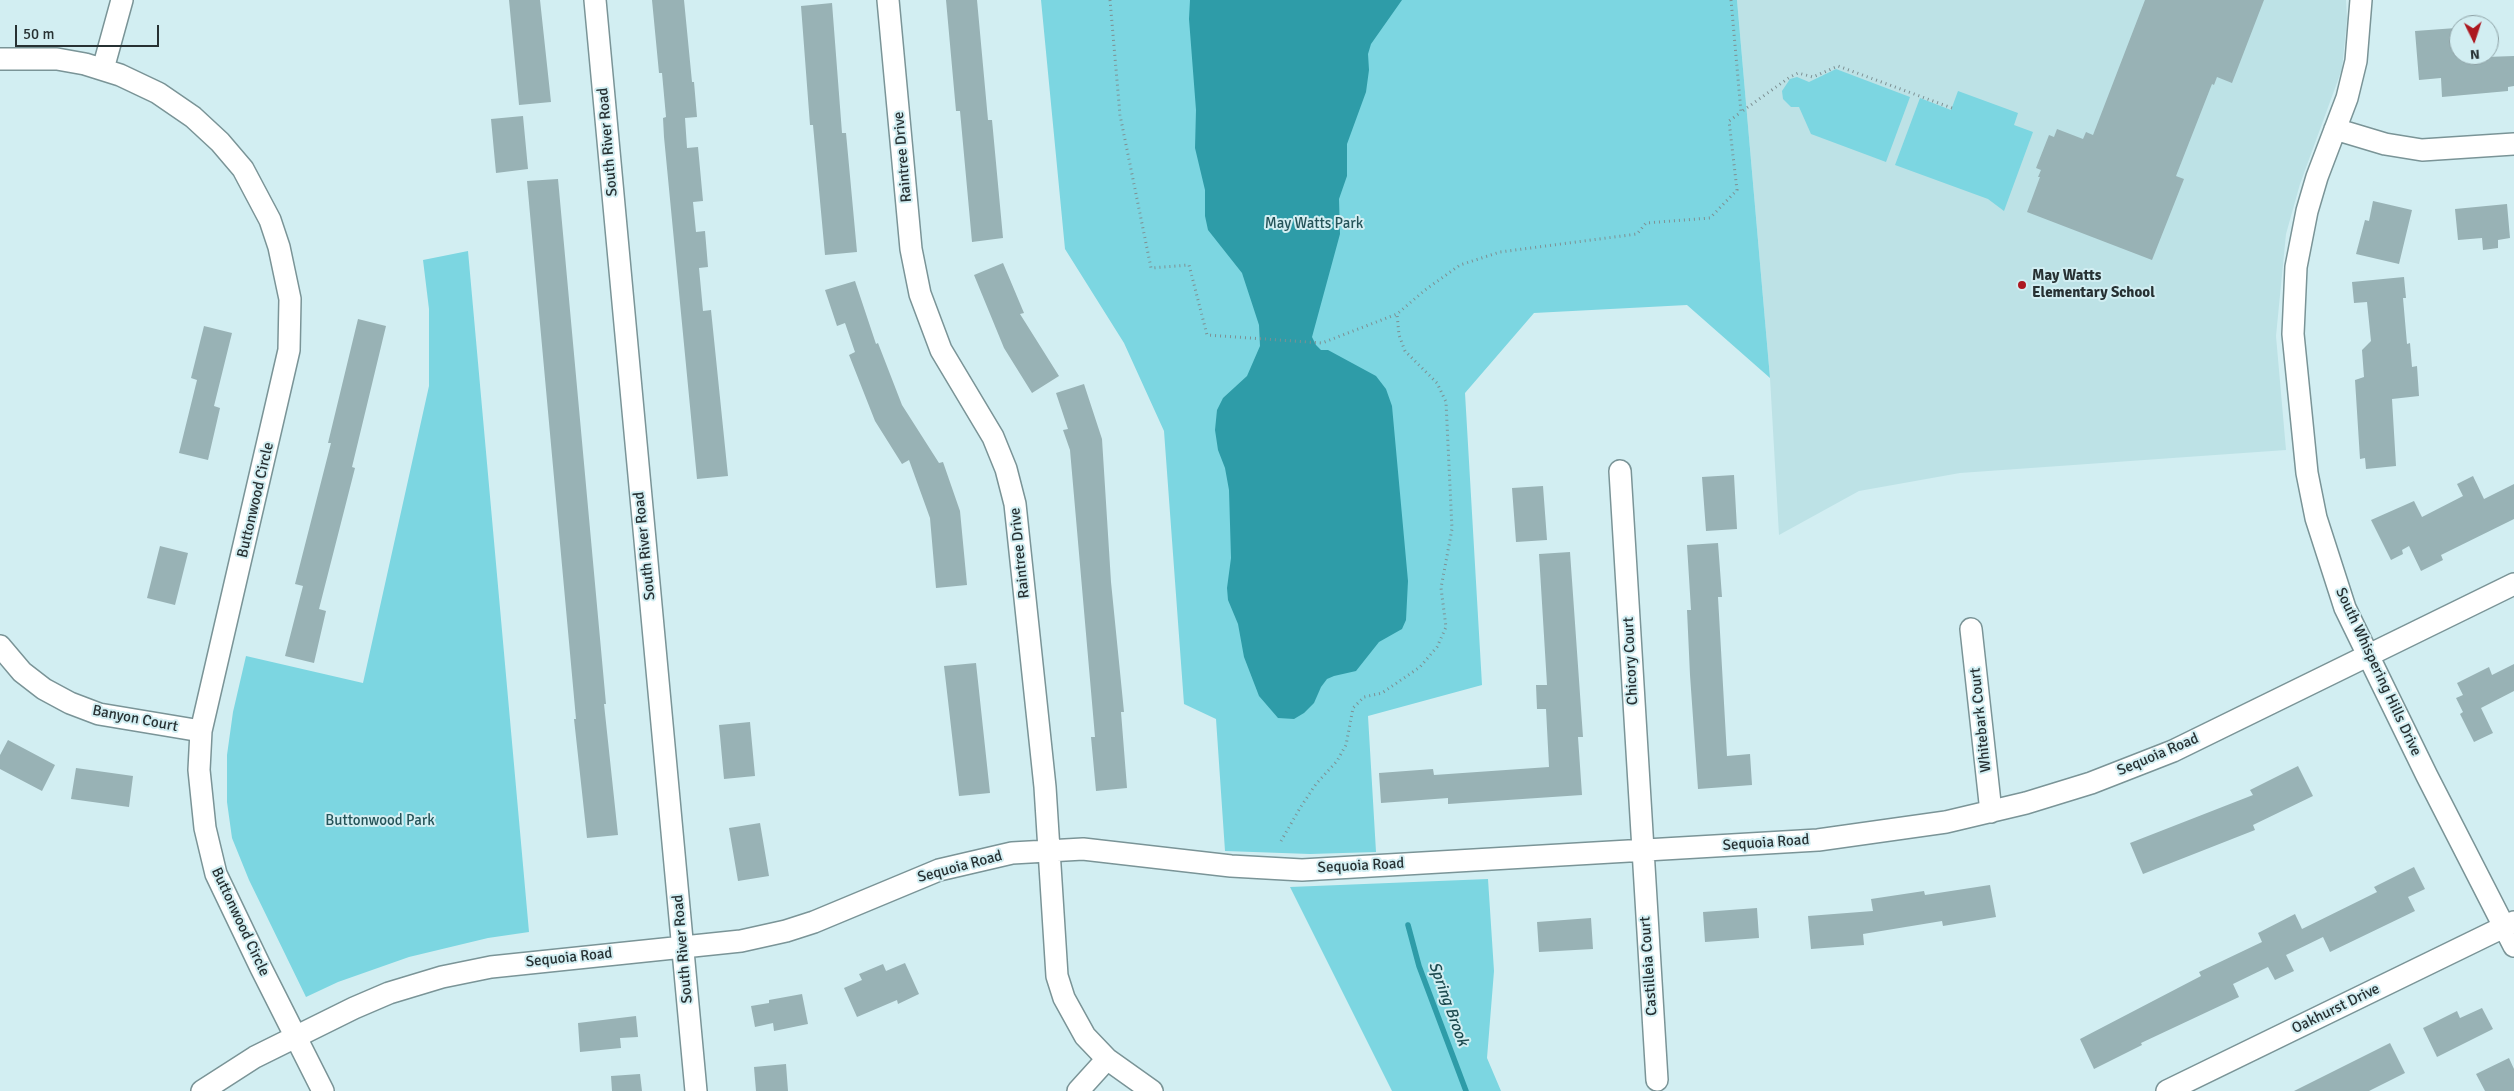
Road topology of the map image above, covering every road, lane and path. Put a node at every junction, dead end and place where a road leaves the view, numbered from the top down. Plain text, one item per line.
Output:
1 (122, 0) edge
2 (595, 0) edge
3 (888, 0) edge
4 (1110, 0) edge
5 (1731, 0) edge
6 (2361, 0) edge
7 (0, 59) edge
8 (102, 69) junction
9 (1952, 108) dead end
10 (1741, 112) junction
11 (2335, 129) junction
12 (2514, 144) edge
13 (1397, 314) junction
14 (1620, 471) dead end
15 (2514, 584) edge
16 (1971, 629) dead end
17 (0, 646) edge
18 (2367, 656) junction
19 (201, 732) junction
20 (1991, 812) junction
21 (1281, 840) dead end
22 (1050, 851) junction
23 (1643, 851) junction
24 (2509, 924) edge
25 (2514, 946) edge
26 (683, 948) junction
27 (295, 1036) junction
28 (1107, 1058) junction
29 (1656, 1080) dead end
30 (202, 1091) edge
31 (323, 1091) edge
32 (696, 1091) edge
33 (1078, 1091) edge
34 (1152, 1091) edge
35 (2167, 1091) edge

1 - 8 street
2 - 26 street, South River Road
3 - 22 street, Raintree Drive
4 - 13 path
5 - 10 path
6 - 11 street, South Whispering Hills Drive
7 - 8 street, Buttonwood Circle
8 - 19 street, Buttonwood Circle
9 - 10 path
10 - 13 path
11 - 12 street
11 - 18 street, South Whispering Hills Drive
13 - 21 path
14 - 23 street, Chicory Court
15 - 18 street, Sequoia Road
16 - 20 street, Whitebark Court
17 - 19 street, Banyon Court
18 - 20 street, Sequoia Road
18 - 24 street, South Whispering Hills Drive
19 - 27 street, Buttonwood Circle
20 - 23 street, Sequoia Road
22 - 23 street, Sequoia Road
22 - 26 street, Sequoia Road
22 - 28 street, Raintree Drive
23 - 29 street, Castilleia Court
24 - 25 street, South Whispering Hills Drive
24 - 35 street, Oakhurst Drive
26 - 27 street, Sequoia Road
26 - 32 street, South River Road
27 - 30 street, Sequoia Road
27 - 31 street, Buttonwood Circle
28 - 33 street
28 - 34 street, Raintree Drive

